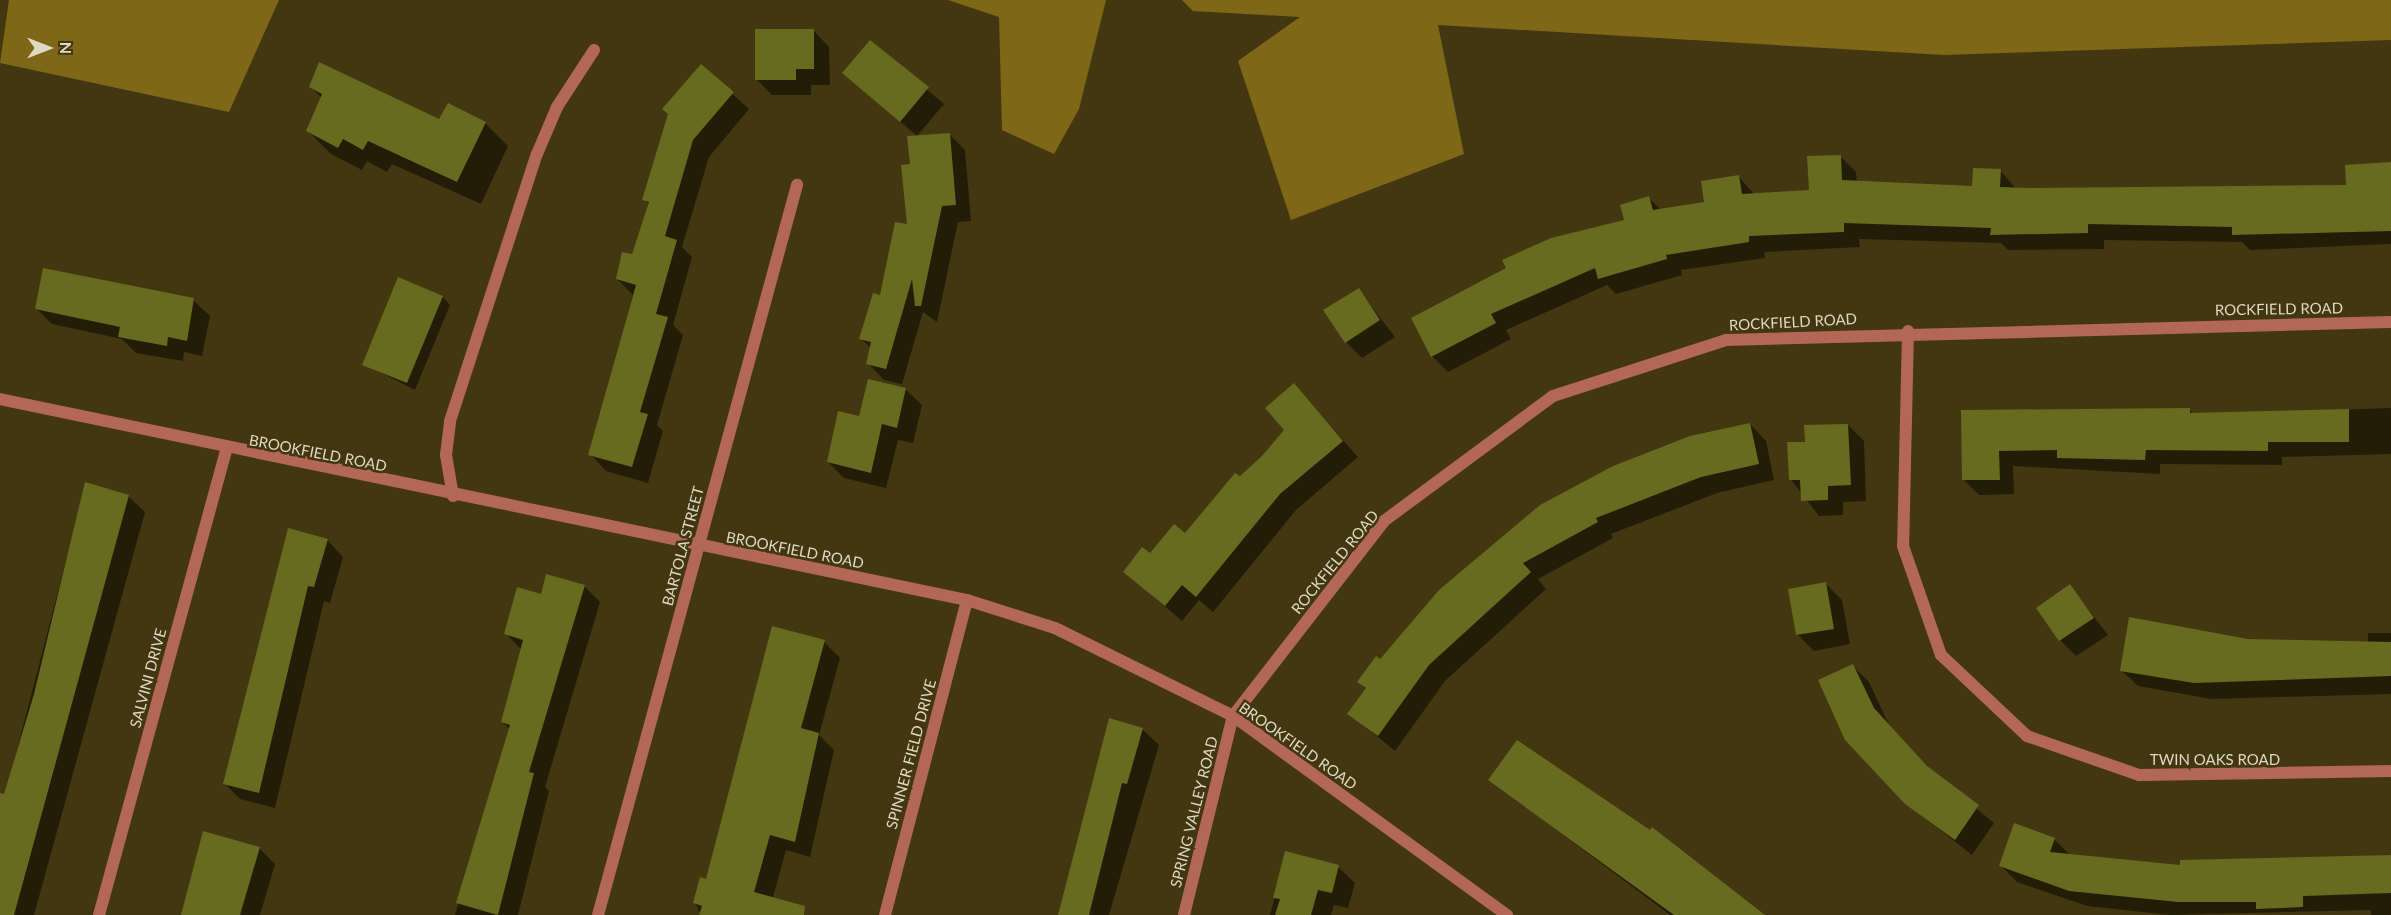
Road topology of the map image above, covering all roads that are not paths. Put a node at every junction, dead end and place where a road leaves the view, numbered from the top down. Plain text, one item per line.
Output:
1 (594, 50) dead end
2 (797, 185) dead end
3 (2391, 322) edge
4 (1908, 331) junction
5 (0, 399) edge
6 (226, 450) junction
7 (453, 496) junction
8 (699, 545) junction
9 (967, 600) junction
10 (1233, 716) junction
11 (2391, 771) edge
12 (99, 915) edge
13 (598, 915) edge
14 (885, 915) edge
15 (1184, 915) edge
16 (1507, 915) edge

1 - 7 street
2 - 8 street, BARTOLA STREET
3 - 4 street, ROCKFIELD ROAD
4 - 10 street, ROCKFIELD ROAD
4 - 11 street, TWIN OAKS ROAD
5 - 6 street, BROOKFIELD ROAD
6 - 7 street, BROOKFIELD ROAD
6 - 12 street, SALVINI DRIVE
7 - 8 street, BROOKFIELD ROAD
8 - 9 street, BROOKFIELD ROAD
8 - 13 street, BARTOLA STREET
9 - 10 street, BROOKFIELD ROAD
9 - 14 street, SPINNER FIELD DRIVE
10 - 15 street, SPRING VALLEY ROAD
10 - 16 street, BROOKFIELD ROAD

